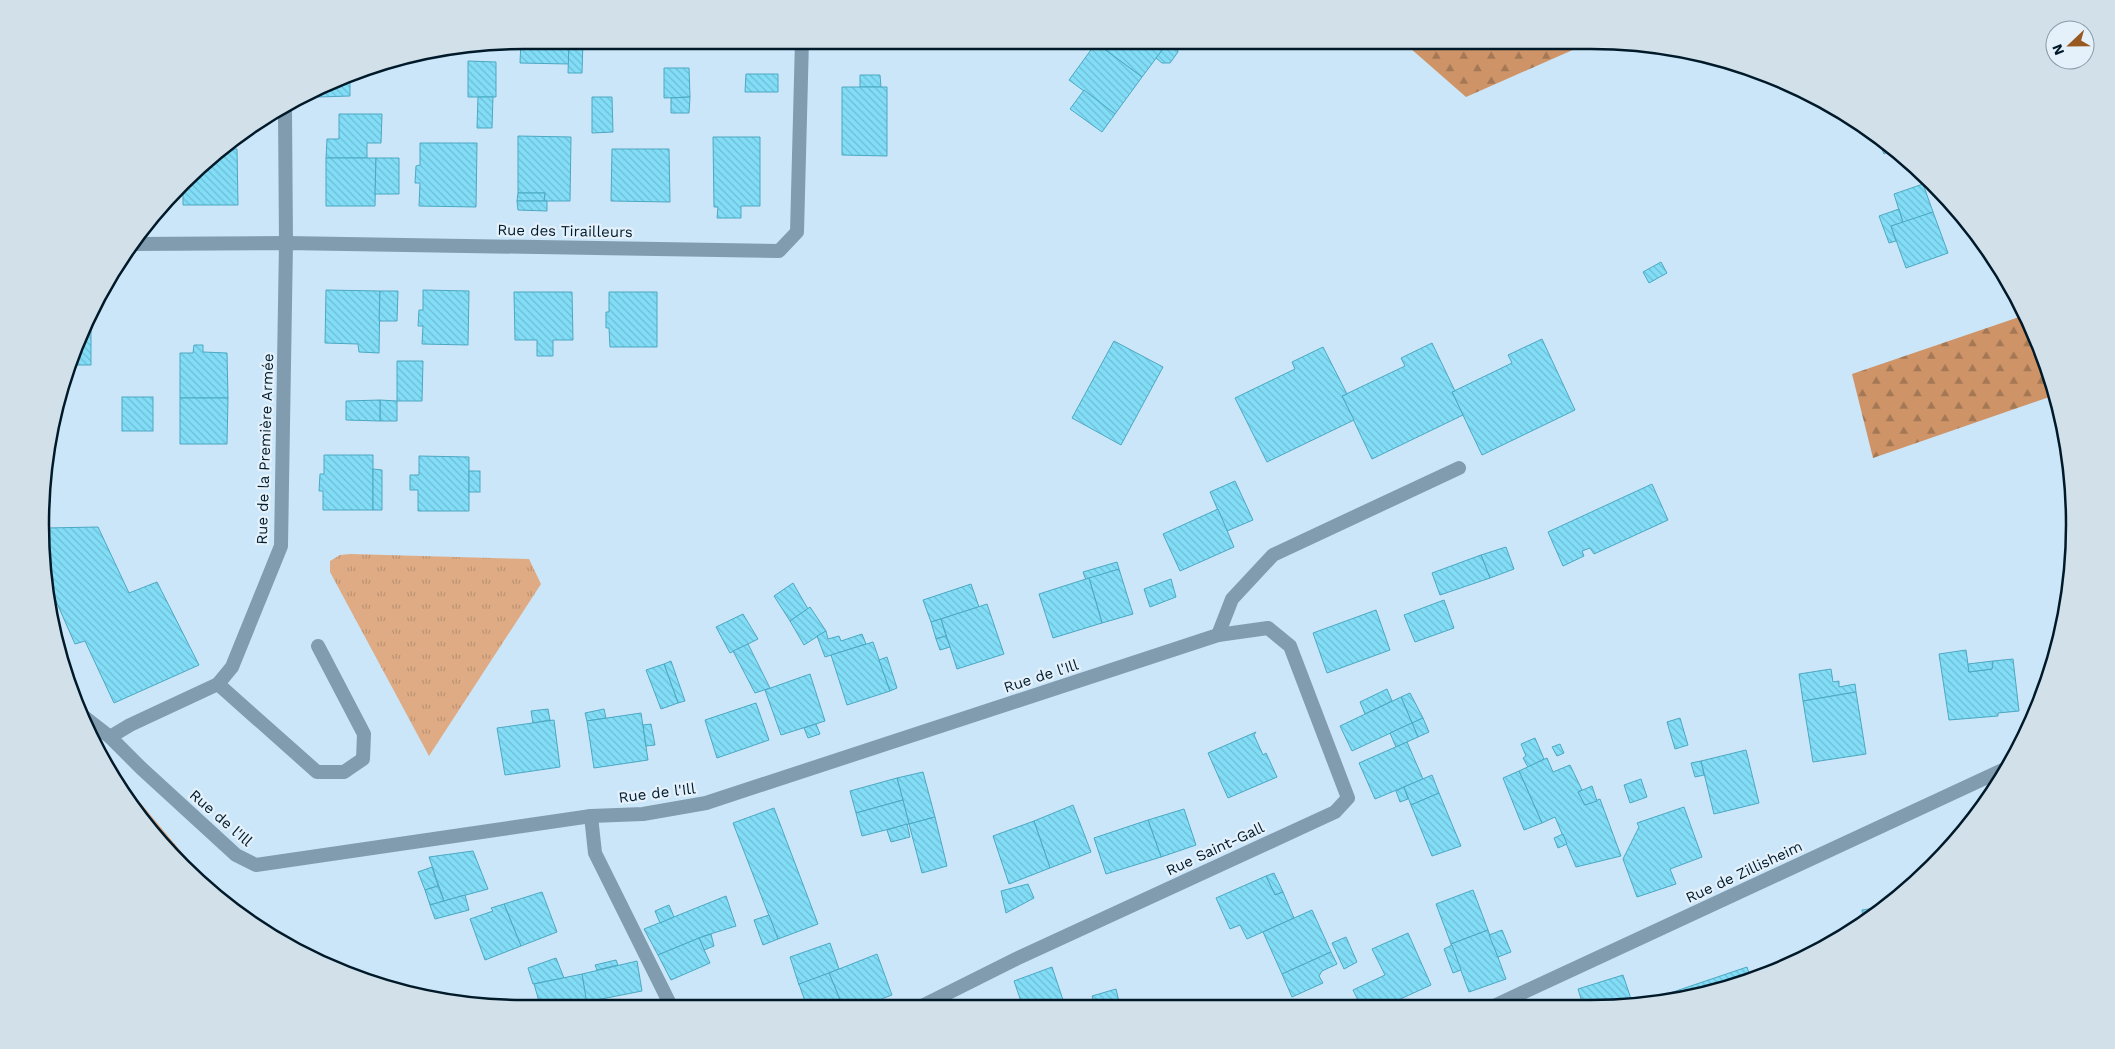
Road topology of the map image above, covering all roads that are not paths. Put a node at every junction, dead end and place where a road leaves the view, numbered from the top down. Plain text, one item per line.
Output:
1 (802, 49) edge
2 (284, 114) edge
3 (286, 243) junction
4 (141, 244) edge
5 (1459, 468) dead end
6 (1268, 628) joint
7 (1218, 635) junction
8 (318, 646) dead end
9 (218, 684) junction
10 (92, 723) edge
11 (110, 736) junction
12 (1996, 773) edge
13 (591, 816) junction
14 (668, 1000) edge
15 (934, 1000) edge
16 (1507, 1000) edge

1 - 3 street, Rue des Tirailleurs
2 - 3 street, Rue de la Première Armée
3 - 4 street, Rue des Tirailleurs
3 - 9 street, Rue de la Première Armée
5 - 7 street
6 - 7 street, Rue de l'Ill
6 - 15 street, Rue Saint-Gall
7 - 13 street, Rue de l'Ill
8 - 9 street
9 - 11 street, Rue de la Première Armée
10 - 11 street, Rue de l'Ill
11 - 13 street, Rue de l'Ill
12 - 16 street, Rue de Zillisheim
13 - 14 street

